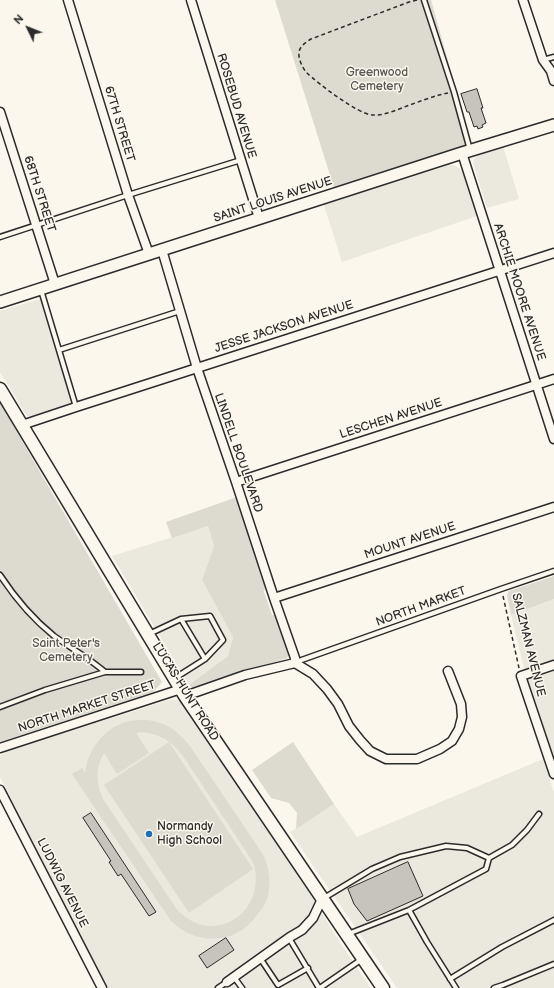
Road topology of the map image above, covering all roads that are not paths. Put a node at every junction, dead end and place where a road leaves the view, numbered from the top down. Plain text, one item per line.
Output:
1 (68, 0) edge
2 (191, 0) edge
3 (523, 0) edge
4 (425, 1) edge
5 (554, 57) edge
6 (543, 60) junction
7 (554, 81) edge
8 (0, 112) edge
9 (554, 124) edge
10 (466, 151) junction
11 (241, 160) junction
12 (128, 195) junction
13 (259, 218) junction
14 (37, 225) junction
15 (0, 237) edge
16 (162, 250) junction
17 (554, 253) edge
18 (149, 254) junction
19 (500, 271) junction
20 (55, 284) junction
21 (40, 289) junction
22 (0, 302) edge
23 (180, 310) junction
24 (59, 350) junction
25 (197, 368) junction
26 (554, 379) edge
27 (537, 385) junction
28 (0, 389) edge
29 (76, 407) junction
30 (22, 425) junction
31 (554, 439) edge
32 (236, 482) junction
33 (554, 507) edge
34 (554, 571) edge
35 (0, 575) edge
36 (274, 598) junction
37 (182, 619) junction
38 (148, 635) junction
39 (205, 659) junction
40 (295, 663) junction
41 (554, 665) edge
42 (448, 671) dead end
43 (105, 672) junction
44 (141, 672) dead end
45 (180, 688) junction
46 (0, 707) edge
47 (0, 748) edge
48 (554, 774) edge
49 (0, 790) edge
50 (539, 814) dead end
51 (489, 858) junction
52 (322, 899) junction
53 (409, 910) junction
54 (554, 920) edge
55 (346, 935) junction
56 (289, 938) junction
57 (260, 958) junction
58 (363, 959) junction
59 (554, 964) edge
60 (308, 968) junction
61 (231, 979) junction
62 (450, 979) junction
63 (276, 987) edge
64 (102, 988) edge
65 (218, 988) edge
66 (242, 988) edge
67 (320, 988) edge
68 (383, 988) edge
69 (456, 988) edge
70 (494, 988) edge

1 - 12 street, 67TH STREET
2 - 11 street, ROSEBUD AVENUE
3 - 6 street
4 - 10 lane
5 - 6 lane
6 - 7 street
8 - 14 street, 68TH STREET
9 - 10 street, SAINT LOUIS AVENUE
10 - 13 street, SAINT LOUIS AVENUE
10 - 19 street, ARCHIE MOORE AVENUE
11 - 12 lane
11 - 13 street, ROSEBUD AVENUE
12 - 14 lane
12 - 18 street, 67TH STREET
13 - 16 street, SAINT LOUIS AVENUE
14 - 15 lane
14 - 20 street, 68TH STREET
16 - 18 street, SAINT LOUIS AVENUE
16 - 23 street, LINDELL BOULEVARD
17 - 19 street, JESSE JACKSON AVENUE
18 - 20 street, SAINT LOUIS AVENUE
19 - 25 street, JESSE JACKSON AVENUE
19 - 27 street, ARCHIE MOORE AVENUE
20 - 21 street, SAINT LOUIS AVENUE
21 - 22 street, SAINT LOUIS AVENUE
21 - 24 lane
23 - 24 lane
23 - 25 street, LINDELL BOULEVARD
24 - 29 lane
25 - 29 street, JESSE JACKSON AVENUE
25 - 32 street, LINDELL BOULEVARD
26 - 27 street, LESCHEN AVENUE
27 - 31 street, ARCHIE MOORE AVENUE
27 - 32 street, LESCHEN AVENUE
28 - 30 main road, LUCAS-HUNT ROAD
29 - 30 street, JESSE JACKSON AVENUE
30 - 38 main road, LUCAS-HUNT ROAD
32 - 36 street, LINDELL BOULEVARD
33 - 36 street, MOUNT AVENUE
34 - 40 lane, NORTH MARKET
35 - 43 lane
36 - 40 street, LINDELL BOULEVARD
37 - 38 lane
37 - 39 lane
37 - 39 lane
38 - 45 main road, LUCAS-HUNT ROAD
39 - 45 lane
40 - 42 street
40 - 45 street, NORTH MARKET STREET
41 - 48 street, SALZMAN AVENUE
43 - 44 lane
43 - 46 lane
45 - 47 street, NORTH MARKET STREET
45 - 52 main road, LUCAS-HUNT ROAD
49 - 64 street, LUDWIG AVENUE
50 - 51 lane
51 - 52 lane
51 - 53 lane
52 - 55 main road, LUCAS-HUNT ROAD
52 - 56 street
53 - 55 lane
53 - 62 lane
54 - 62 lane
55 - 58 main road, LUCAS-HUNT ROAD
56 - 57 street
56 - 60 lane
57 - 61 street
57 - 63 lane
58 - 67 lane
58 - 68 main road, LUCAS-HUNT ROAD
59 - 70 lane
60 - 63 lane
60 - 67 lane
61 - 65 lane
61 - 66 lane
62 - 69 lane

